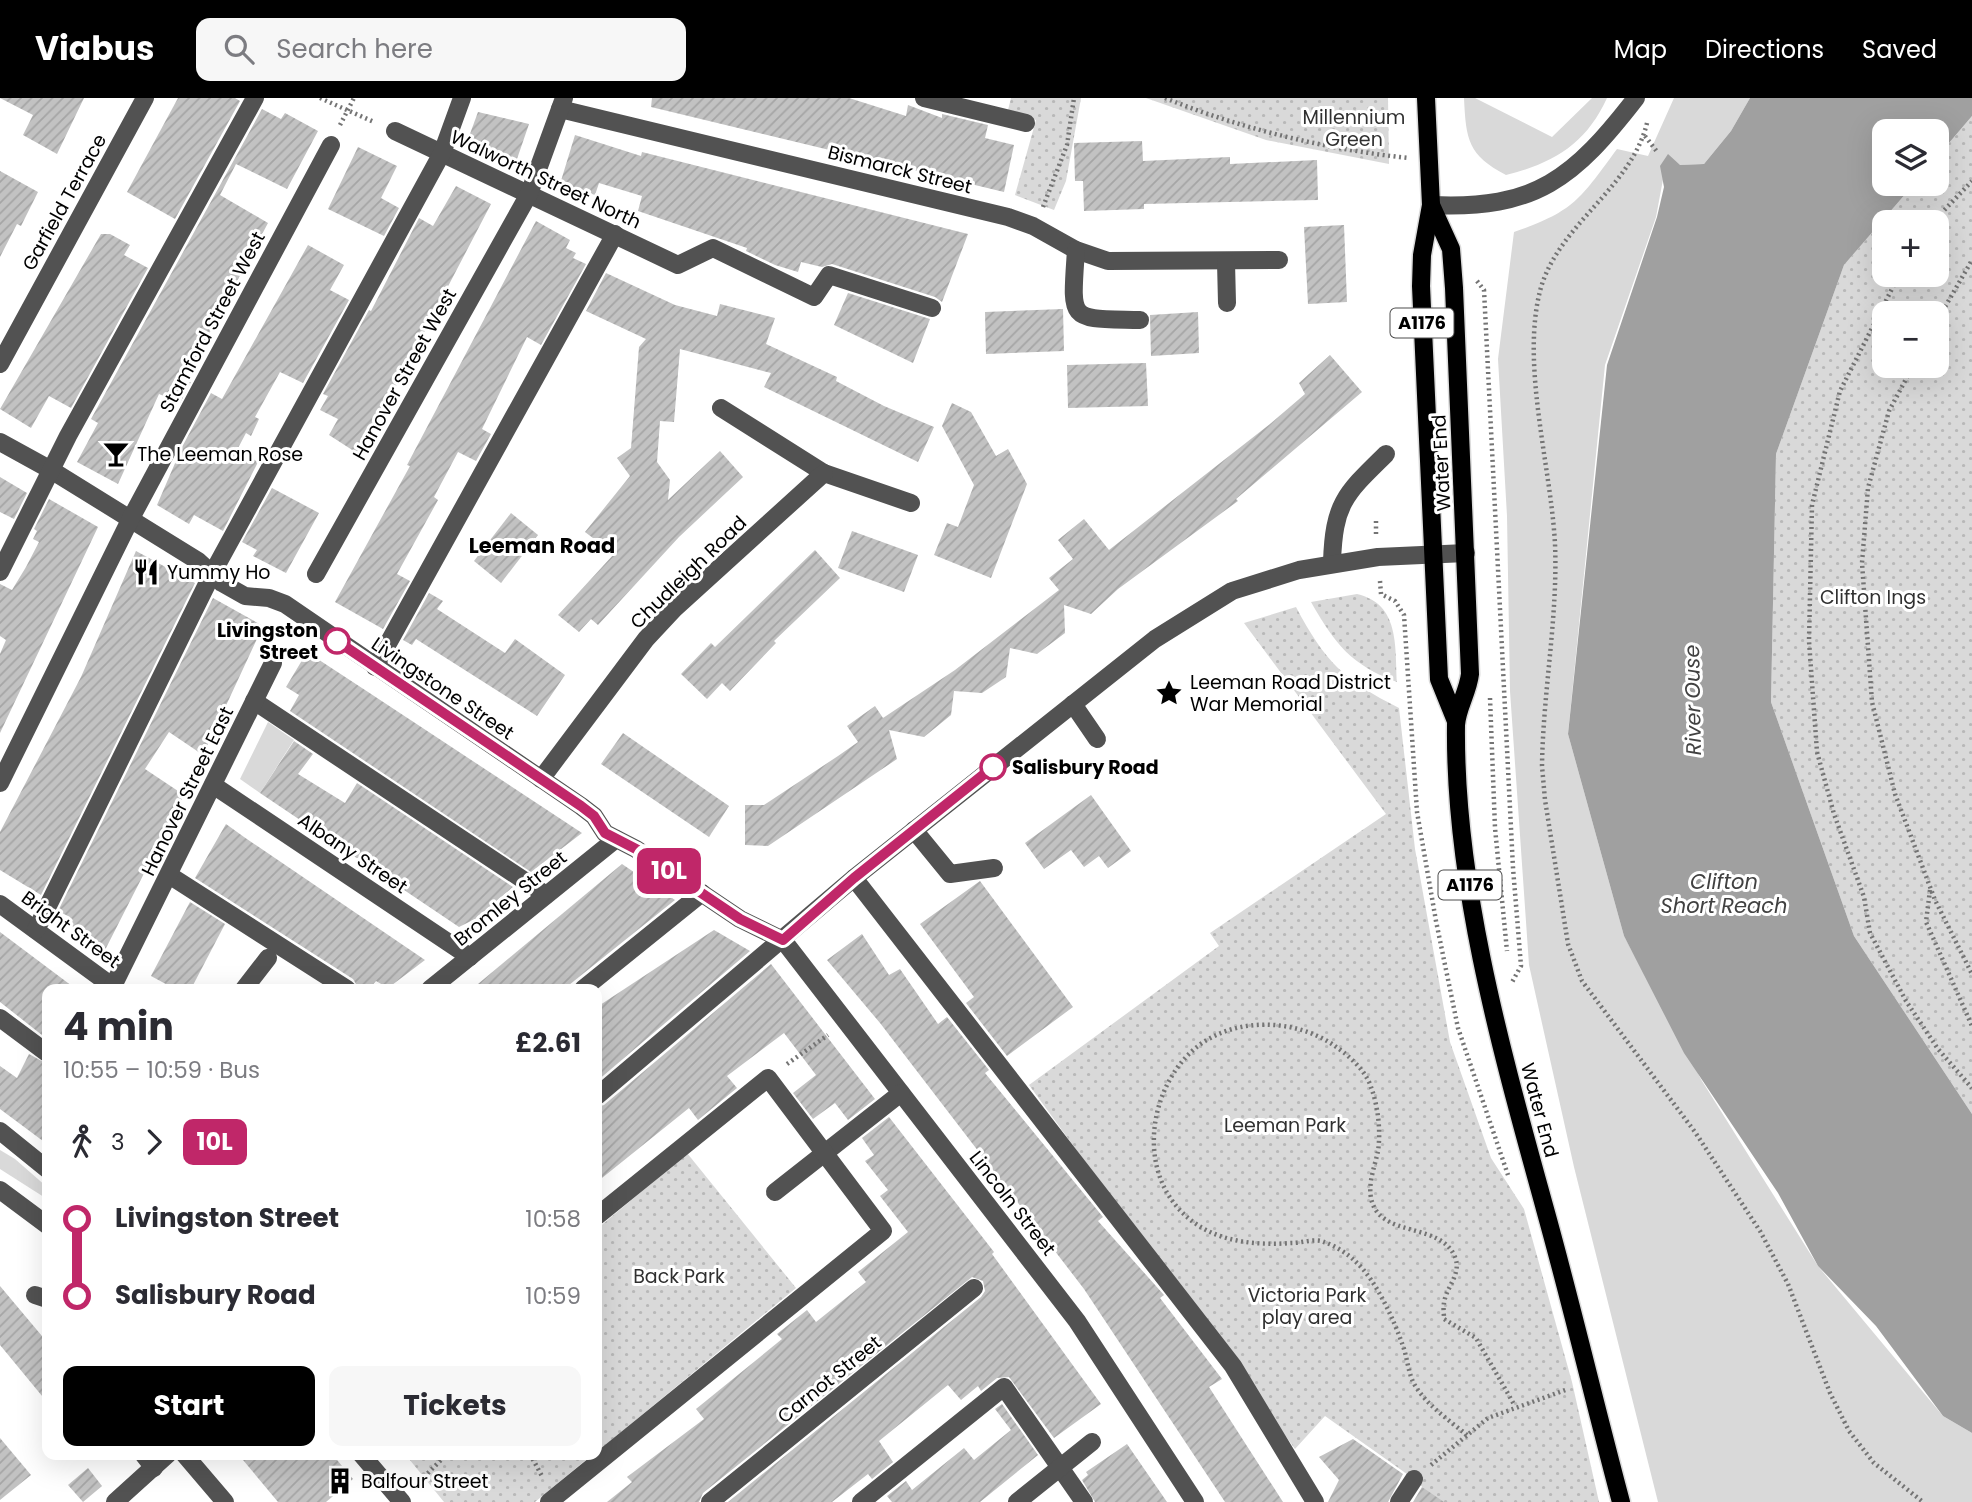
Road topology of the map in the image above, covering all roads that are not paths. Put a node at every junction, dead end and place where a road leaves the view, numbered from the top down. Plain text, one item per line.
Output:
1 (145, 98) edge
2 (255, 98) edge
3 (462, 98) edge
4 (924, 98) edge
5 (1426, 98) edge
6 (1636, 98) edge
7 (562, 104) edge
8 (1026, 123) dead end
9 (395, 131) road end
10 (331, 145) dead end
11 (442, 153) junction
12 (529, 194) junction
13 (1431, 205) junction
14 (615, 234) junction
15 (1076, 250) junction
16 (1279, 260) dead end
17 (1226, 262) junction
18 (1227, 303) dead end
19 (932, 308) dead end
20 (1140, 320) dead end
21 (0, 364) edge
22 (721, 408) dead end
23 (0, 442) edge
24 (1386, 454) dead end
25 (51, 470) junction
26 (824, 473) junction
27 (911, 503) dead end
28 (130, 520) junction
29 (1434, 553) junction
30 (1466, 553) junction
31 (1332, 562) junction
32 (0, 572) edge
33 (212, 574) junction
34 (316, 574) dead end
35 (273, 663) dead end
36 (374, 667) junction
37 (254, 701) junction
38 (1073, 704) junction
39 (1456, 721) junction
40 (1097, 739) dead end
41 (541, 779) junction
42 (0, 783) edge
43 (213, 785) junction
44 (914, 830) junction
45 (616, 839) junction
46 (994, 868) dead end
47 (169, 875) junction
48 (854, 878) junction
49 (702, 893) junction
50 (546, 895) junction
51 (0, 904) edge
52 (36, 930) junction
53 (783, 940) junction
54 (470, 957) junction
55 (268, 958) dead end
56 (110, 984) edge
57 (117, 984) edge
58 (248, 984) edge
59 (339, 984) edge
60 (436, 984) edge
61 (589, 984) edge
62 (0, 1018) edge
63 (42, 1049) edge
64 (602, 1092) edge
65 (901, 1093) junction
66 (0, 1131) edge
67 (823, 1154) junction
68 (42, 1165) edge
69 (0, 1190) edge
70 (775, 1192) dead end
71 (602, 1212) edge
72 (42, 1220) edge
73 (974, 1288) dead end
74 (1092, 1442) dead end
75 (602, 1458) edge
76 (189, 1460) edge
77 (366, 1460) edge
78 (600, 1460) edge
79 (148, 1461) edge
80 (1061, 1467) junction
81 (1414, 1479) road end
82 (401, 1501) edge
83 (115, 1502) edge
84 (225, 1502) edge
85 (548, 1502) edge
86 (710, 1502) edge
87 (861, 1502) edge
88 (1017, 1502) edge
89 (1084, 1502) edge
90 (1195, 1502) edge
91 (1315, 1502) edge
92 (1399, 1502) edge
93 (1621, 1502) edge

1 - 21 street, Garfield Terrace
2 - 25 street
3 - 11 street
4 - 8 street
5 - 13 main road, Water End / A1176
6 - 13 street
7 - 12 street, Hanover Street West
7 - 15 street, Bismarck Street
9 - 11 street, Walworth Street North
10 - 28 street, Stamford Street West
11 - 12 street, Walworth Street North
11 - 33 street
12 - 14 street, Walworth Street North
12 - 34 street, Hanover Street West
13 - 29 main road, Water End / A1176
13 - 30 main road, Water End / A1176
14 - 19 street, Walworth Street North
14 - 36 street
15 - 17 street, Bismarck Street
15 - 20 street
16 - 17 street, Bismarck Street
17 - 18 street
22 - 26 street
23 - 25 street, Livingstone Street
24 - 31 street
25 - 28 street, Livingstone Street
25 - 32 street
26 - 27 street
26 - 41 street, Chudleigh Road
28 - 33 street, Livingstone Street
28 - 42 street, Stamford Street West
29 - 30 street
29 - 31 street
29 - 39 main road, Water End / A1176
30 - 39 main road, Water End / A1176
31 - 38 street
33 - 36 street, Livingstone Street
33 - 52 street
35 - 37 street, Hanover Street East
36 - 41 street, Livingstone Street
37 - 43 street, Hanover Street East
37 - 50 street
38 - 40 street
38 - 44 street
39 - 93 main road, Water End / A1176
41 - 45 street, Livingstone Street
43 - 47 street, Hanover Street East
43 - 54 street, Albany Street
44 - 46 street
44 - 48 street
45 - 49 street, Livingstone Street
45 - 50 street, Bromley Street
47 - 57 street, Hanover Street East
47 - 59 street
48 - 53 street
48 - 91 street
49 - 53 street, Livingstone Street
49 - 61 street
50 - 54 street, Bromley Street
51 - 52 street, Bright Street
52 - 56 street, Bright Street
53 - 64 street
53 - 65 street, Lincoln Street
54 - 60 street, Bromley Street
55 - 58 street
62 - 63 street
65 - 67 street
65 - 90 street, Lincoln Street
66 - 68 street
67 - 70 street
67 - 71 street
67 - 75 street
69 - 72 street
73 - 86 street, Carnot Street
74 - 80 street
76 - 84 street
77 - 82 street
78 - 85 street
79 - 83 street
80 - 87 street
80 - 88 street
80 - 89 street
81 - 92 street

